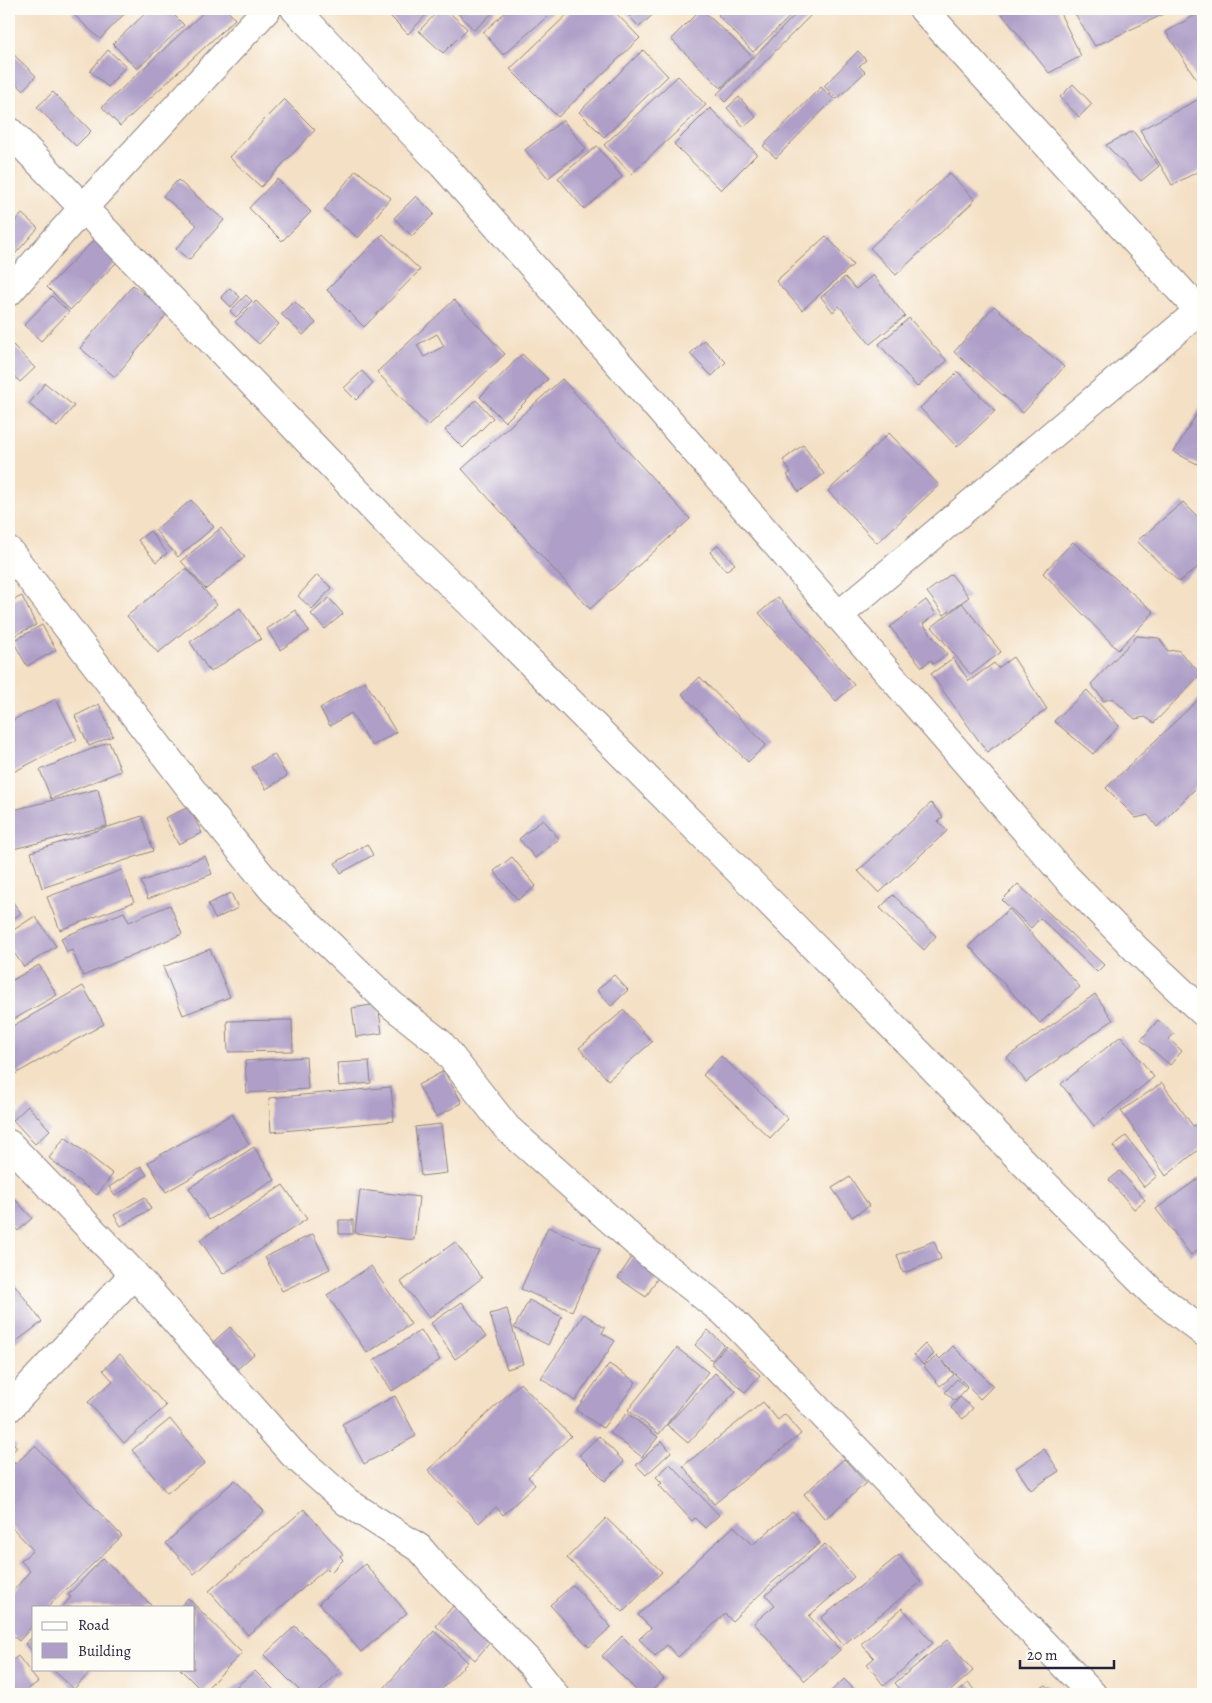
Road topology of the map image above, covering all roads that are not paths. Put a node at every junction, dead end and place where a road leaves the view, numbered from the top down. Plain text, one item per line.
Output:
1 (267, 9) edge
2 (295, 9) edge
3 (923, 9) edge
4 (9, 131) edge
5 (84, 207) junction
6 (9, 292) edge
7 (1201, 313) edge
8 (9, 551) edge
9 (838, 616) junction
10 (1203, 1012) edge
11 (9, 1144) edge
12 (134, 1274) junction
13 (1203, 1332) edge
14 (9, 1408) edge
15 (554, 1694) edge
16 (1092, 1694) edge

1 - 5 street
2 - 9 street
3 - 7 street
4 - 5 street
5 - 6 street
5 - 13 street
7 - 9 street
8 - 16 street
9 - 10 street
11 - 12 street
12 - 14 street
12 - 15 street

